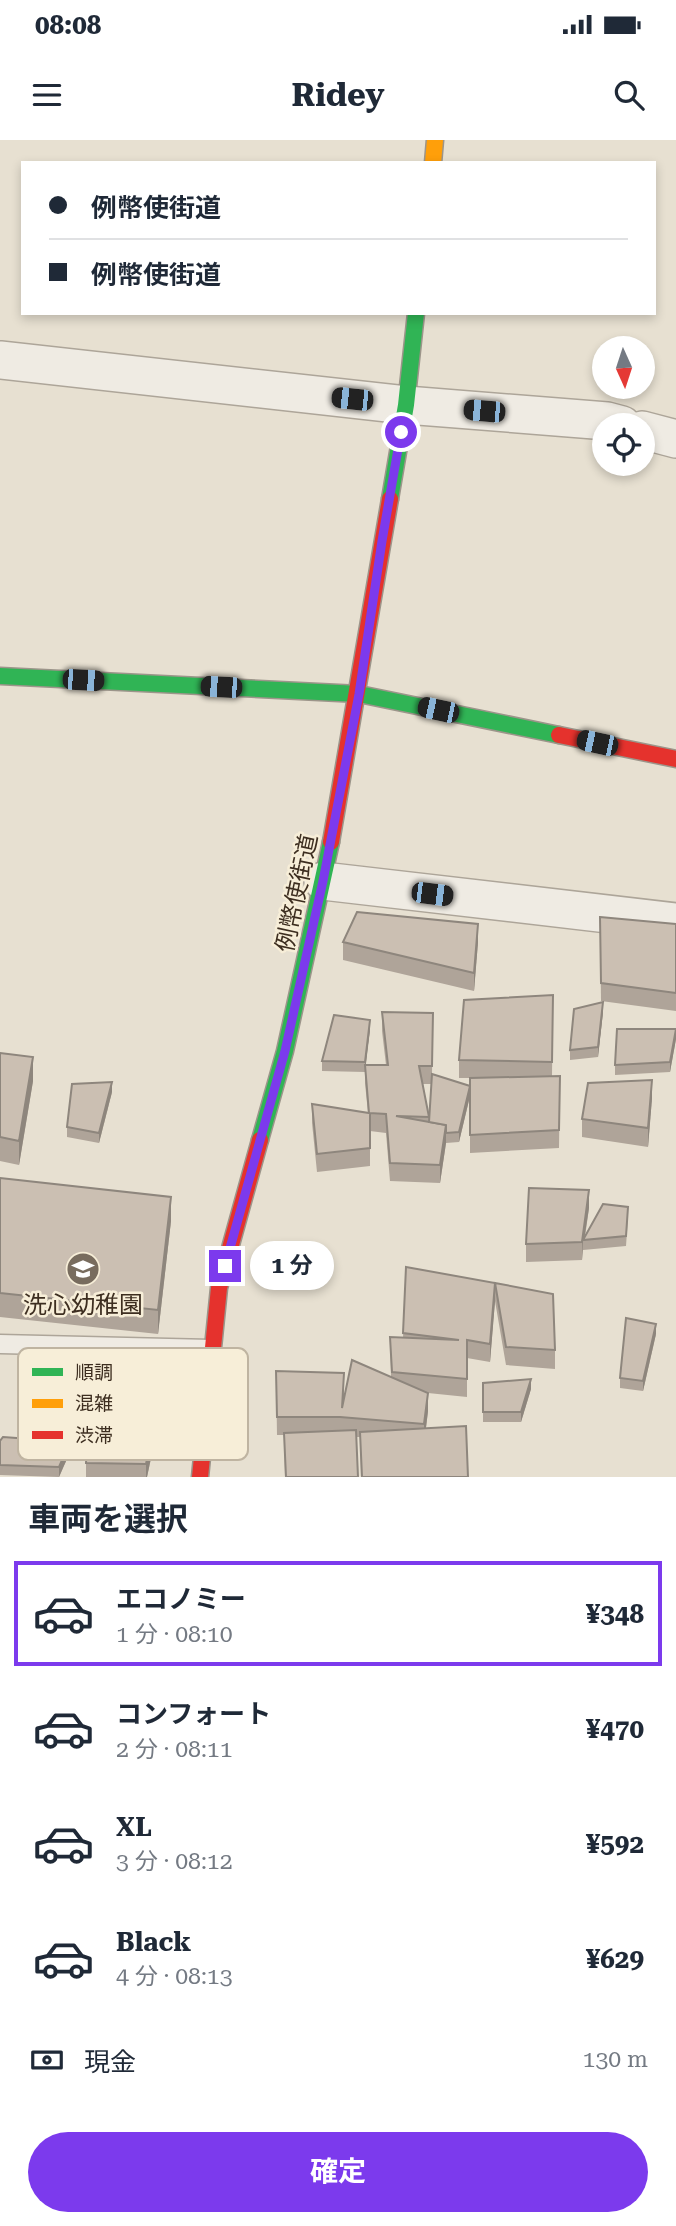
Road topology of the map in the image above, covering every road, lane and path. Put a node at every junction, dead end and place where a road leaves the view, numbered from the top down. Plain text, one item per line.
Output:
1 (435, 140) edge
2 (433, 161) edge
3 (416, 315) edge
4 (0, 360) edge
5 (406, 405) junction
6 (592, 420) edge
7 (655, 433) edge
8 (676, 439) edge
9 (0, 676) edge
10 (359, 694) junction
11 (676, 759) edge
12 (323, 881) junction
13 (676, 922) edge
14 (0, 1344) edge
15 (169, 1348) edge
16 (211, 1348) edge

1 - 2 street
3 - 5 street, 例幣使街道
4 - 5 street
5 - 6 street
5 - 10 street, 例幣使街道
7 - 8 street
9 - 10 street
10 - 11 street
10 - 12 street, 例幣使街道
12 - 13 street
12 - 16 street, 例幣使街道
14 - 15 lane

